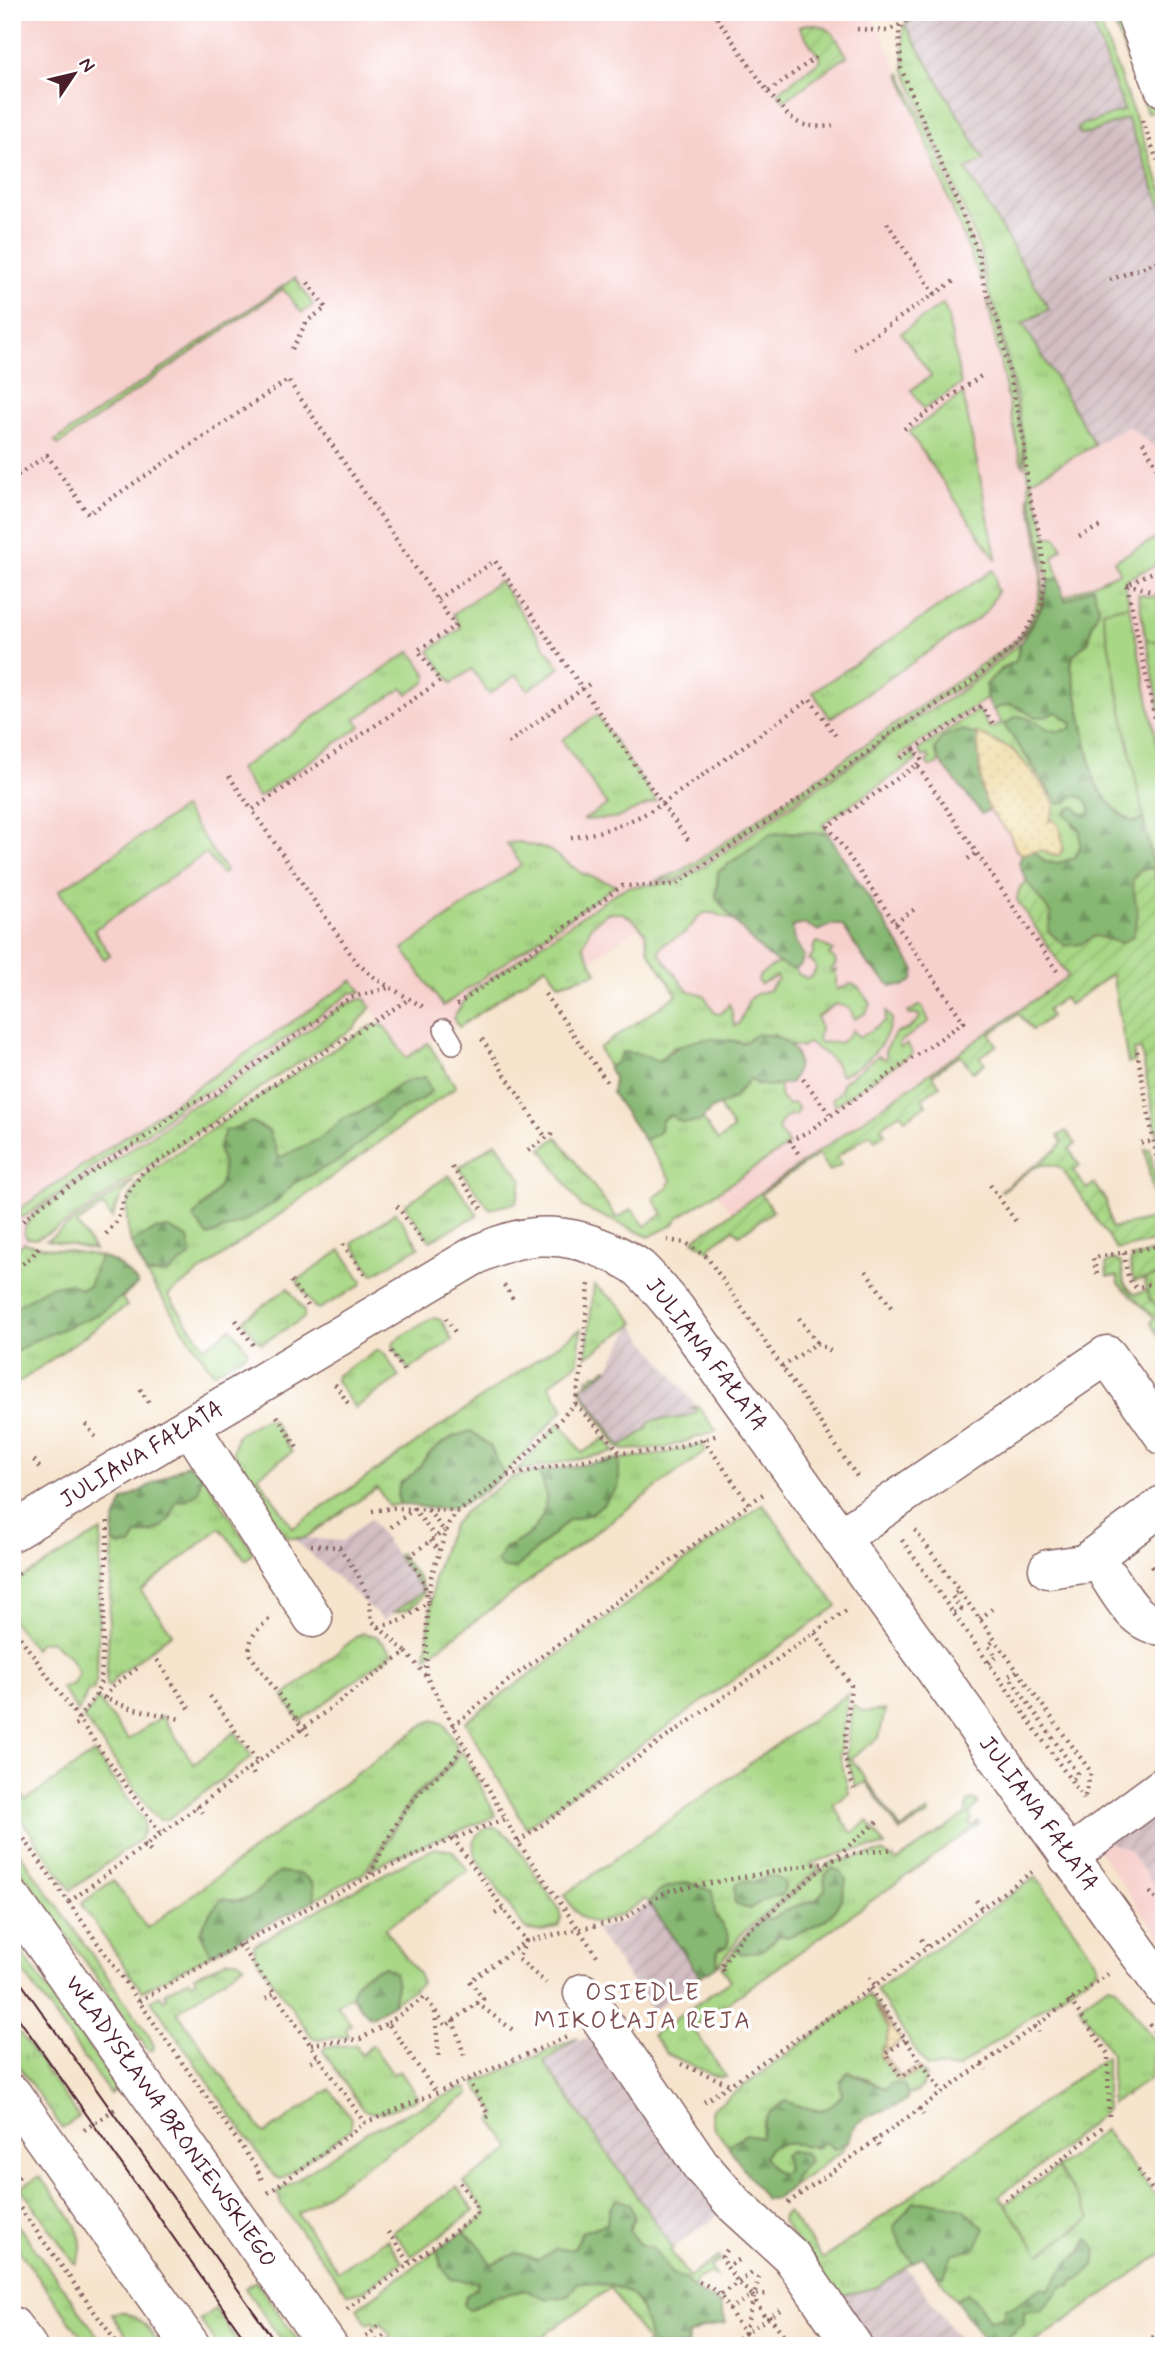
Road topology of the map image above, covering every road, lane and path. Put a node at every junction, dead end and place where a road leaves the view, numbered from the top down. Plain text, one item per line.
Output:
1 (713, 12) edge
2 (911, 12) edge
3 (984, 12) edge
4 (1135, 12) edge
5 (1005, 18) dead end
6 (903, 22) junction
7 (857, 29) dead end
8 (816, 57) dead end
9 (1164, 88) edge
10 (768, 92) junction
11 (833, 126) dead end
12 (887, 223) dead end
13 (1164, 259) edge
14 (957, 279) dead end
15 (306, 280) dead end
16 (1111, 280) dead end
17 (935, 294) junction
18 (292, 349) dead end
19 (853, 349) dead end
20 (981, 376) dead end
21 (904, 429) dead end
22 (1143, 442) dead end
23 (12, 479) edge
24 (1164, 479) edge
25 (1164, 488) edge
26 (1157, 492) dead end
27 (1100, 526) dead end
28 (1079, 537) dead end
29 (1164, 567) edge
30 (1127, 584) junction
31 (1164, 584) edge
32 (1163, 594) edge
33 (437, 599) junction
34 (592, 682) dead end
35 (583, 689) junction
36 (994, 725) dead end
37 (838, 739) dead end
38 (508, 743) dead end
39 (914, 749) junction
40 (928, 757) dead end
41 (901, 758) dead end
42 (1164, 762) edge
43 (920, 763) junction
44 (229, 776) dead end
45 (662, 804) junction
46 (252, 810) junction
47 (571, 838) dead end
48 (689, 841) dead end
49 (977, 853) junction
50 (968, 859) dead end
51 (915, 909) dead end
52 (895, 923) junction
53 (1059, 974) dead end
54 (389, 988) junction
55 (545, 994) dead end
56 (408, 1000) junction
57 (475, 1029) dead end
58 (1138, 1051) dead end
59 (803, 1079) dead end
60 (607, 1082) dead end
61 (831, 1116) junction
62 (556, 1130) dead end
63 (547, 1138) junction
64 (1154, 1141) junction
65 (1141, 1143) dead end
66 (528, 1151) dead end
67 (798, 1153) dead end
68 (452, 1167) dead end
69 (990, 1185) dead end
70 (1164, 1197) edge
71 (397, 1206) dead end
72 (488, 1217) dead end
73 (1017, 1223) dead end
74 (12, 1230) edge
75 (106, 1234) dead end
76 (664, 1240) dead end
77 (41, 1243) dead end
78 (343, 1244) dead end
79 (1164, 1245) edge
80 (429, 1249) dead end
81 (1124, 1253) junction
82 (866, 1271) dead end
83 (12, 1273) edge
84 (1097, 1274) dead end
85 (498, 1277) dead end
86 (590, 1277) dead end
87 (1164, 1280) edge
88 (290, 1282) dead end
89 (1155, 1283) junction
90 (372, 1285) dead end
91 (1164, 1295) edge
92 (515, 1302) dead end
93 (440, 1310) dead end
94 (893, 1310) dead end
95 (317, 1318) dead end
96 (799, 1318) dead end
97 (236, 1320) dead end
98 (457, 1335) dead end
99 (385, 1343) dead end
100 (817, 1343) junction
101 (832, 1352) dead end
102 (258, 1353) dead end
103 (782, 1367) junction
104 (404, 1371) dead end
105 (328, 1376) dead end
106 (140, 1389) dead end
107 (575, 1404) junction
108 (351, 1406) dead end
109 (272, 1408) dead end
110 (173, 1420) junction
111 (726, 1433) dead end
112 (1164, 1436) edge
113 (703, 1439) junction
114 (299, 1451) dead end
115 (620, 1453) junction
116 (506, 1476) junction
117 (768, 1491) dead end
118 (749, 1504) junction
119 (1164, 1504) edge
120 (888, 1506) junction
121 (414, 1509) junction
122 (462, 1509) junction
123 (112, 1510) dead end
124 (428, 1510) junction
125 (372, 1511) dead end
126 (108, 1521) junction
127 (391, 1527) dead end
128 (96, 1528) dead end
129 (12, 1532) edge
130 (445, 1532) junction
131 (841, 1538) junction
132 (433, 1539) junction
133 (439, 1552) junction
134 (662, 1560) dead end
135 (666, 1565) junction
136 (1048, 1569) dead end
137 (24, 1570) dead end
138 (12, 1577) edge
139 (1109, 1577) dead end
140 (959, 1591) junction
141 (428, 1602) junction
142 (850, 1607) dead end
143 (992, 1609) dead end
144 (954, 1614) junction
145 (313, 1618) dead end
146 (979, 1619) junction
147 (12, 1626) edge
148 (1164, 1626) edge
149 (379, 1627) dead end
150 (815, 1633) junction
151 (994, 1640) junction
152 (34, 1657) junction
153 (157, 1660) dead end
154 (28, 1661) dead end
155 (776, 1661) junction
156 (254, 1662) dead end
157 (989, 1663) junction
158 (140, 1666) dead end
159 (780, 1668) dead end
160 (1017, 1671) junction
161 (426, 1676) junction
162 (356, 1689) junction
163 (96, 1695) junction
164 (210, 1696) dead end
165 (361, 1696) dead end
166 (105, 1698) junction
167 (722, 1699) junction
168 (727, 1706) dead end
169 (191, 1710) dead end
170 (180, 1719) dead end
171 (79, 1720) junction
172 (75, 1726) dead end
173 (453, 1726) junction
174 (302, 1728) junction
175 (308, 1735) dead end
176 (668, 1737) junction
177 (463, 1744) junction
178 (673, 1744) dead end
179 (258, 1762) junction
180 (249, 1768) junction
181 (615, 1774) junction
182 (254, 1775) dead end
183 (1072, 1780) junction
184 (620, 1782) dead end
185 (1164, 1786) edge
186 (854, 1789) dead end
187 (1085, 1799) junction
188 (197, 1806) junction
189 (561, 1812) junction
190 (202, 1813) dead end
191 (505, 1818) junction
192 (566, 1819) dead end
193 (877, 1822) dead end
194 (160, 1833) junction
195 (453, 1837) junction
196 (518, 1842) junction
197 (144, 1845) junction
198 (895, 1849) dead end
199 (151, 1852) dead end
200 (1065, 1856) junction
201 (831, 1861) junction
202 (370, 1875) junction
203 (1150, 1892) dead end
204 (12, 1899) edge
205 (976, 1900) dead end
206 (69, 1902) dead end
207 (503, 1909) junction
208 (982, 1909) junction
209 (1164, 1911) edge
210 (495, 1914) dead end
211 (580, 1928) junction
212 (920, 1939) dead end
213 (526, 1941) junction
214 (240, 1944) junction
215 (928, 1948) junction
216 (724, 1971) dead end
217 (1112, 1971) dead end
218 (869, 1977) dead end
219 (577, 1979) junction
220 (872, 1987) junction
221 (1164, 1988) edge
222 (274, 1993) junction
223 (266, 1999) dead end
224 (1070, 2000) junction
225 (139, 2001) dead end
226 (477, 2003) junction
227 (435, 2012) junction
228 (814, 2015) dead end
229 (453, 2020) junction
230 (388, 2023) junction
231 (820, 2023) junction
232 (1149, 2023) dead end
233 (1034, 2026) junction
234 (514, 2031) dead end
235 (1039, 2032) dead end
236 (611, 2033) junction
237 (905, 2040) junction
238 (310, 2044) junction
239 (1164, 2044) edge
240 (761, 2053) dead end
241 (318, 2055) junction
242 (465, 2058) dead end
243 (439, 2059) dead end
244 (766, 2059) junction
245 (181, 2062) dead end
246 (311, 2062) dead end
247 (674, 2062) dead end
248 (921, 2063) junction
249 (982, 2064) junction
250 (986, 2070) dead end
251 (468, 2080) junction
252 (729, 2084) junction
253 (145, 2087) junction
254 (942, 2092) junction
255 (12, 2094) edge
256 (437, 2094) junction
257 (698, 2106) dead end
258 (919, 2108) junction
259 (923, 2115) dead end
260 (486, 2118) dead end
261 (365, 2123) junction
262 (874, 2140) junction
263 (879, 2146) dead end
264 (54, 2152) junction
265 (1138, 2171) dead end
266 (12, 2181) edge
267 (459, 2181) dead end
268 (268, 2193) dead end
269 (12, 2197) edge
270 (1005, 2200) dead end
271 (1164, 2206) edge
272 (784, 2207) dead end
273 (388, 2232) dead end
274 (410, 2263) junction
275 (762, 2265) dead end
276 (754, 2271) dead end
277 (699, 2281) dead end
278 (812, 2287) junction
279 (721, 2294) junction
280 (752, 2295) junction
281 (346, 2310) dead end
282 (728, 2310) junction
283 (767, 2318) junction
284 (381, 2324) dead end
285 (12, 2326) edge
286 (1164, 2329) edge
287 (388, 2333) dead end
288 (745, 2333) junction
289 (366, 2337) dead end
290 (1150, 2339) junction
291 (785, 2344) edge
292 (372, 2345) edge
293 (27, 2346) edge
294 (119, 2346) edge
295 (191, 2346) edge
296 (328, 2346) edge
297 (726, 2346) edge
298 (765, 2346) edge
299 (853, 2346) edge
300 (1141, 2346) edge
301 (1158, 2346) edge

1 - 10 path
2 - 6 path
3 - 5 path
4 - 9 street
6 - 7 path
6 - 56 path
8 - 10 path
10 - 11 path
12 - 17 path
13 - 16 path
14 - 17 path
15 - 18 path
17 - 19 path
20 - 21 path
22 - 24 path
23 - 33 path
25 - 26 path
27 - 28 path
29 - 30 path
30 - 32 path
30 - 42 path
31 - 32 path
33 - 35 path
33 - 46 path
34 - 35 path
35 - 38 path
35 - 45 path
36 - 39 path
37 - 45 path
39 - 41 path
39 - 43 path
40 - 43 path
43 - 49 path
43 - 52 path
44 - 46 path
45 - 47 path
45 - 48 path
46 - 54 path
49 - 50 path
49 - 53 path
51 - 52 path
52 - 61 path
54 - 56 path
54 - 74 path
55 - 60 path
56 - 75 path
57 - 63 path
58 - 64 path
59 - 61 path
61 - 67 path
62 - 63 path
63 - 66 path
64 - 65 path
64 - 70 path
68 - 72 path
69 - 73 path
71 - 80 path
76 - 103 path
77 - 83 path
78 - 90 path
79 - 81 path
81 - 84 path
81 - 89 path
82 - 94 path
85 - 92 path
86 - 107 path
87 - 89 path
88 - 95 path
89 - 91 path
93 - 98 path
96 - 100 path
97 - 102 path
99 - 104 path
100 - 101 path
100 - 103 path
103 - 120 path
105 - 108 path
106 - 110 path
107 - 115 path
107 - 116 path
109 - 114 path
110 - 129 street, JULIANA FAŁATA
110 - 131 street, JULIANA FAŁATA
110 - 145 street
111 - 113 path
112 - 120 street
113 - 115 path
113 - 118 path
115 - 116 path
116 - 122 path
117 - 118 path
118 - 135 path
119 - 136 street
120 - 131 street
120 - 140 path
120 - 144 path
121 - 124 path
121 - 125 path
121 - 127 path
121 - 132 path
122 - 124 path
122 - 130 path
123 - 126 path
124 - 130 path
126 - 128 path
126 - 163 path
130 - 132 path
130 - 133 path
131 - 200 street, JULIANA FAŁATA
132 - 133 path
132 - 141 path
133 - 141 path
134 - 135 path
135 - 173 path
137 - 138 path
139 - 148 street
140 - 144 path
140 - 146 path
141 - 149 path
141 - 161 path
142 - 150 path
143 - 146 path
144 - 157 path
146 - 151 path
147 - 152 path
150 - 155 path
150 - 186 path
151 - 157 path
151 - 160 path
152 - 154 path
152 - 171 path
153 - 169 path
155 - 159 path
155 - 167 path
156 - 174 path
157 - 183 path
158 - 166 path
160 - 183 path
160 - 187 path
161 - 162 path
161 - 173 path
162 - 165 path
162 - 174 path
163 - 166 path
163 - 171 path
164 - 179 path
166 - 170 path
167 - 168 path
167 - 176 path
171 - 172 path
171 - 194 path
173 - 177 path
174 - 175 path
174 - 179 path
176 - 178 path
176 - 181 path
177 - 191 path
177 - 202 path
179 - 180 path
180 - 182 path
180 - 188 path
181 - 184 path
181 - 189 path
183 - 187 path
185 - 200 street
187 - 200 path
188 - 190 path
188 - 194 path
189 - 192 path
189 - 196 path
191 - 195 path
191 - 196 path
193 - 201 path
194 - 197 path
195 - 202 path
195 - 207 path
196 - 211 path
197 - 199 path
197 - 206 path
198 - 201 path
200 - 208 path
200 - 221 street, JULIANA FAŁATA
201 - 211 path
201 - 216 path
202 - 214 path
203 - 209 path
204 - 253 street, WŁADYSŁAWA BRONIEWSKIEGO
205 - 208 path
207 - 210 path
207 - 213 path
208 - 215 path
211 - 213 path
211 - 219 path
212 - 215 path
213 - 219 path
213 - 226 path
214 - 222 path
214 - 225 path
215 - 220 path
217 - 224 path
218 - 220 path
219 - 236 street
220 - 231 path
220 - 237 path
222 - 223 path
222 - 238 path
224 - 233 path
224 - 270 path
226 - 229 path
226 - 234 path
227 - 229 path
227 - 230 path
227 - 243 path
228 - 231 path
229 - 242 path
230 - 238 path
230 - 256 path
231 - 244 path
232 - 239 path
233 - 235 path
233 - 249 path
236 - 251 path
236 - 278 street
237 - 248 path
237 - 248 path
238 - 241 path
240 - 244 path
241 - 246 path
241 - 261 path
244 - 252 path
245 - 253 path
247 - 252 path
248 - 254 path
249 - 250 path
249 - 254 path
251 - 256 path
251 - 260 path
252 - 257 path
253 - 264 path
253 - 296 street, WŁADYSŁAWA BRONIEWSKIEGO
254 - 258 path
255 - 264 street
256 - 261 path
258 - 259 path
258 - 262 path
261 - 268 path
262 - 263 path
262 - 272 path
264 - 266 path
264 - 295 street
265 - 271 path
267 - 274 path
269 - 294 path
273 - 274 path
274 - 281 path
275 - 280 path
276 - 279 path
277 - 279 path
278 - 283 path
278 - 299 street
279 - 282 path
280 - 282 path
280 - 283 path
280 - 288 path
282 - 288 path
283 - 288 path
283 - 291 path
284 - 289 path
285 - 293 street
286 - 290 path
287 - 292 path
288 - 297 path
288 - 298 path
290 - 300 path
290 - 301 path

